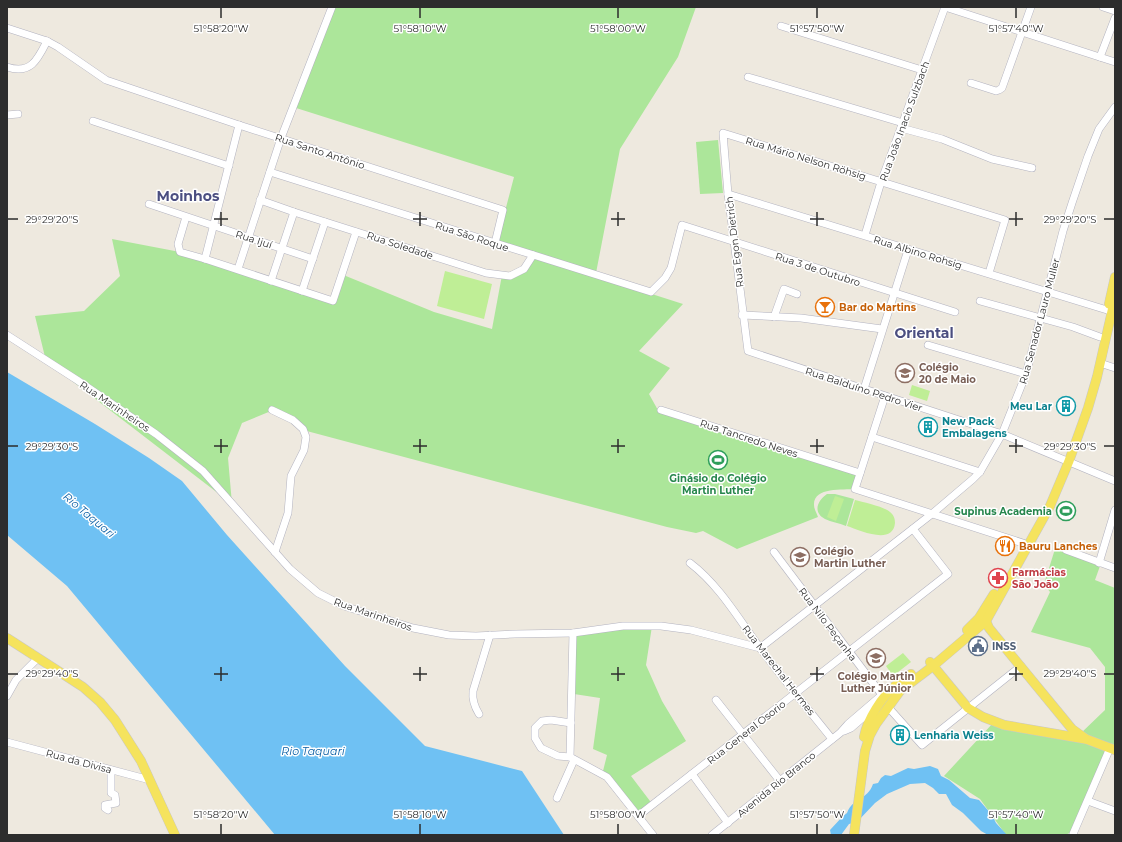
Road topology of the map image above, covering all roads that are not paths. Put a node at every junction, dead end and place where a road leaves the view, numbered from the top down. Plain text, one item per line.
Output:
1 (332, 7) edge
2 (945, 7) edge
3 (1031, 7) edge
4 (1103, 7) edge
5 (1115, 11) edge
6 (1115, 18) edge
7 (781, 26) dead end
8 (7, 28) edge
9 (1022, 31) junction
10 (47, 41) junction
11 (1100, 57) junction
12 (1115, 62) edge
13 (7, 67) edge
14 (922, 70) junction
15 (748, 76) dead end
16 (971, 83) dead end
17 (1115, 107) edge
18 (18, 114) dead end
19 (7, 115) edge
20 (93, 121) dead end
21 (239, 125) junction
22 (902, 126) junction
23 (723, 132) joint
24 (281, 138) junction
25 (229, 166) junction
26 (1032, 168) dead end
27 (270, 172) junction
28 (881, 182) junction
29 (728, 194) junction
30 (260, 200) junction
31 (149, 204) dead end
32 (294, 212) junction
33 (186, 217) junction
34 (324, 222) junction
35 (214, 226) junction
36 (356, 232) junction
37 (865, 235) junction
38 (248, 237) junction
39 (733, 242) junction
40 (495, 243) junction
41 (283, 248) junction
42 (908, 250) junction
43 (533, 255) junction
44 (205, 259) junction
45 (313, 259) junction
46 (238, 269) junction
47 (989, 274) junction
48 (1115, 277) edge
49 (271, 281) junction
50 (302, 291) junction
51 (652, 292) joint
52 (1048, 292) junction
53 (797, 294) dead end
54 (894, 294) junction
55 (1115, 298) edge
56 (980, 301) dead end
57 (1107, 310) junction
58 (955, 312) dead end
59 (742, 315) junction
60 (774, 317) junction
61 (1041, 319) junction
62 (882, 329) junction
63 (7, 335) edge
64 (1100, 337) junction
65 (928, 345) dead end
66 (748, 351) joint
67 (1100, 363) junction
68 (1115, 368) edge
69 (1026, 374) junction
70 (864, 389) junction
71 (885, 396) junction
72 (272, 410) dead end
73 (661, 410) dead end
74 (1002, 434) junction
75 (872, 437) junction
76 (1066, 460) junction
77 (980, 472) junction
78 (860, 473) junction
79 (1115, 481) edge
80 (1115, 510) edge
81 (933, 514) junction
82 (913, 529) junction
83 (1026, 544) junction
84 (1066, 550) dead end
85 (275, 552) junction
86 (774, 552) dead end
87 (690, 563) dead end
88 (1098, 563) junction
89 (1115, 568) edge
90 (814, 605) junction
91 (982, 619) junction
92 (573, 633) junction
93 (490, 635) junction
94 (7, 638) edge
95 (760, 648) junction
96 (849, 652) junction
97 (38, 658) junction
98 (931, 663) junction
99 (1021, 666) junction
100 (796, 693) junction
101 (7, 696) edge
102 (716, 700) dead end
103 (884, 702) junction
104 (968, 708) junction
105 (479, 714) dead end
106 (571, 723) junction
107 (1072, 729) junction
108 (743, 733) junction
109 (1063, 735) junction
110 (832, 739) junction
111 (1086, 739) junction
112 (7, 742) edge
113 (1113, 749) edge
114 (572, 758) junction
115 (111, 770) junction
116 (692, 774) junction
117 (150, 780) junction
118 (780, 782) junction
119 (557, 798) dead end
120 (1088, 800) junction
121 (108, 810) dead end
122 (1115, 811) edge
123 (638, 816) junction
124 (728, 822) junction
125 (1073, 834) dead end
126 (175, 835) edge
127 (653, 835) edge
128 (712, 835) edge
129 (854, 835) edge

1 - 24 street
2 - 9 street
2 - 14 street, Rua João Inacio Sulzbach
3 - 9 street
4 - 5 street
6 - 11 street
7 - 14 street
8 - 10 street, Rua Santo Antônio
9 - 11 street
9 - 16 street
10 - 13 street
10 - 21 street, Rua Santo Antônio
11 - 12 street
14 - 22 street, Rua João Inacio Sulzbach
15 - 22 street
17 - 52 street, Rua Senador Lauro Muller
18 - 19 street
20 - 25 street
21 - 24 street, Rua Santo Antônio
21 - 25 street
22 - 26 street
22 - 28 street, Rua João Inacio Sulzbach
23 - 28 street, Rua Mário Nelson Röhsig
23 - 29 street, Rua Egon Dietrich
24 - 27 street
24 - 40 street, Rua Santo Antônio
25 - 35 street
27 - 30 street
27 - 40 street, Rua São Roque
28 - 37 street, Rua João Inacio Sulzbach
28 - 47 street, Rua Mário Nelson Röhsig
29 - 37 street, Rua Albino Rohsig
29 - 39 street, Rua Egon Dietrich
30 - 32 street, Rua Soledade
30 - 38 street
31 - 33 street, Rua Ijuí
32 - 34 street, Rua Soledade
32 - 41 street
33 - 35 street, Rua Ijuí
33 - 44 street
34 - 36 street, Rua Soledade
34 - 45 street
35 - 38 street, Rua Ijuí
35 - 44 street
36 - 43 street, Rua Soledade
36 - 50 street
37 - 42 street, Rua Albino Rohsig
38 - 41 street, Rua Ijuí
38 - 46 street
39 - 51 street, Rua 3 de Outubro
39 - 54 street, Rua 3 de Outubro
39 - 59 street, Rua Egon Dietrich
40 - 43 street, Rua São Roque
41 - 45 street, Rua Ijuí
41 - 49 street
42 - 47 street, Rua Albino Rohsig
42 - 54 street
43 - 51 street, Rua São Roque
44 - 46 street
45 - 50 street
46 - 49 street
47 - 52 street, Rua Albino Rohsig
48 - 57 main road
49 - 50 street
52 - 57 street, Rua Albino Rohsig
52 - 61 street, Rua Senador Lauro Muller
53 - 60 street
54 - 58 street, Rua 3 de Outubro
54 - 62 street
55 - 67 main road
56 - 61 street
57 - 64 main road
59 - 60 street
59 - 66 street, Rua Egon Dietrich
60 - 62 street
61 - 64 street
61 - 69 street, Rua Senador Lauro Muller
62 - 70 street
63 - 85 street, Rua Marinheiros
64 - 76 main road
65 - 69 street
66 - 70 street, Rua Balduíno Pedro Vier
67 - 68 street
67 - 76 main road
69 - 74 street, Rua Senador Lauro Muller
70 - 71 street, Rua Balduíno Pedro Vier
71 - 74 street, Rua Balduíno Pedro Vier
71 - 75 street
72 - 85 street
73 - 78 street, Rua Tancredo Neves
74 - 76 street, Rua Balduíno Pedro Vier
74 - 77 street, Rua Senador Lauro Muller
75 - 77 street
75 - 78 street
76 - 79 street, Rua Balduíno Pedro Vier
76 - 83 main road
77 - 81 street, Rua Senador Lauro Muller
78 - 81 street
80 - 88 street
81 - 82 street, Rua Senador Lauro Muller
81 - 83 street
82 - 90 street, Rua Senador Lauro Muller
82 - 96 street, Rua General Osorio
83 - 91 main road
84 - 88 street
85 - 93 street, Rua Marinheiros
86 - 90 street, Rua Nilo Peçanha
87 - 95 street, Rua Marechal Hermes
88 - 89 street
90 - 95 street, Rua Senador Lauro Muller
90 - 96 street, Rua Nilo Peçanha
91 - 98 main road
91 - 99 main road
92 - 93 street, Rua Marinheiros
92 - 95 street, Rua Marinheiros
92 - 106 street
93 - 105 street
94 - 97 main road
95 - 100 street, Rua Marechal Hermes
96 - 100 street, Rua General Osorio
96 - 103 street, Rua Nilo Peçanha
97 - 101 street
97 - 117 main road
98 - 103 main road
98 - 104 main road
99 - 104 street
99 - 107 main road
100 - 108 street, Rua General Osorio
100 - 110 street, Rua Marechal Hermes
102 - 108 street
103 - 104 street, Rua Nilo Peçanha
103 - 110 street, Avenida Rio Branco
103 - 129 main road
104 - 109 main road
106 - 114 street
106 - 114 street
107 - 109 main road
107 - 111 main road
108 - 116 street, Rua General Osorio
108 - 118 street
109 - 111 main road
110 - 118 street, Avenida Rio Branco
111 - 113 main road
112 - 115 street, Rua da Divisa
113 - 120 street
114 - 119 street
114 - 123 street
115 - 117 street, Rua da Divisa
115 - 121 street
116 - 123 street, Rua General Osorio
116 - 124 street
117 - 126 main road
118 - 124 street, Avenida Rio Branco
120 - 122 street
120 - 125 street
123 - 127 street
124 - 128 street, Avenida Rio Branco

